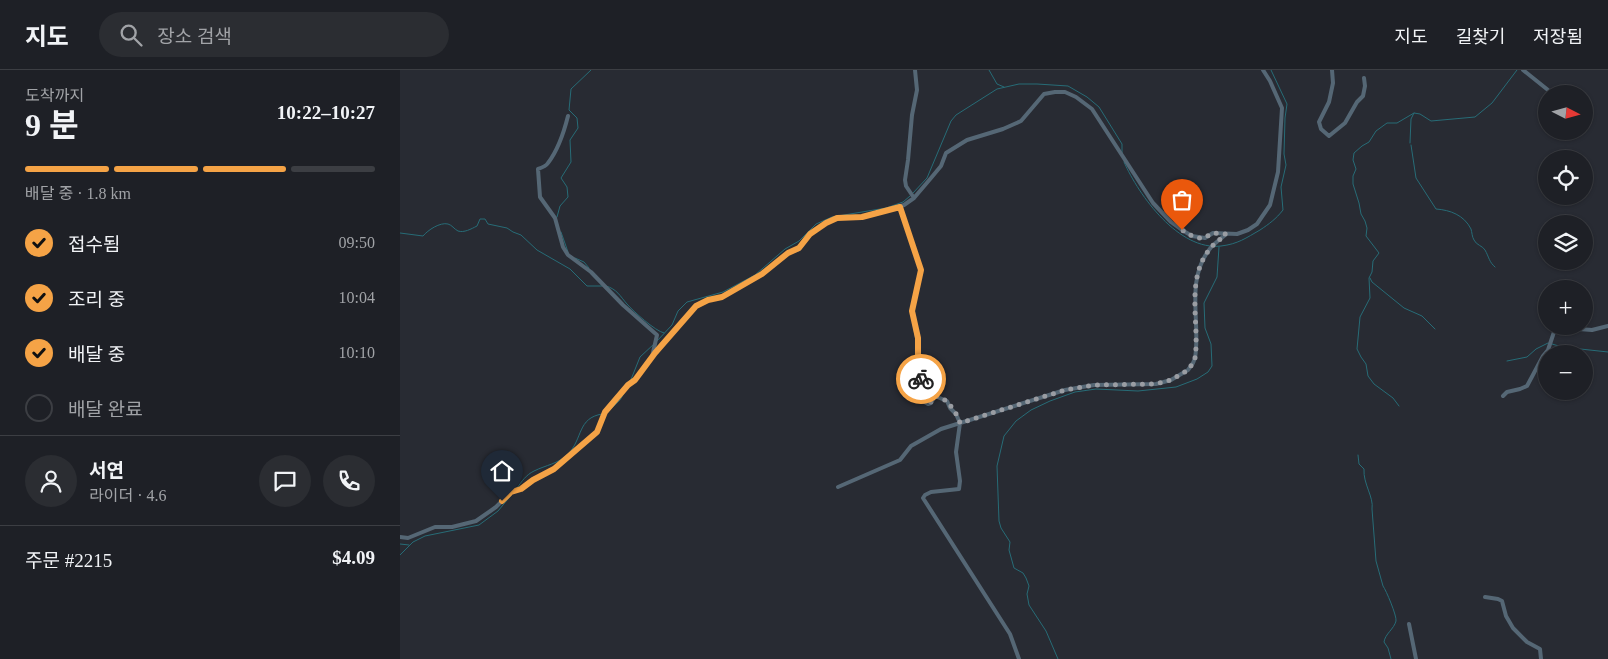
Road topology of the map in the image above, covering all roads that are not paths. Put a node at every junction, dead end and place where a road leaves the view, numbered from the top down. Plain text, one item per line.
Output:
1 (915, 70) edge
2 (1263, 70) edge
3 (1332, 70) edge
4 (1523, 70) edge
5 (1364, 78) dead end
6 (1542, 85) edge
7 (568, 116) dead end
8 (914, 198) junction
9 (900, 207) junction
10 (1226, 234) junction
11 (1608, 326) edge
12 (652, 357) junction
13 (1503, 396) dead end
14 (960, 423) junction
15 (838, 487) dead end
16 (400, 537) edge
17 (1485, 597) dead end
18 (1410, 624) dead end
19 (1019, 659) edge
20 (1416, 659) edge
21 (1541, 659) edge

1 - 8 street
2 - 10 street
3 - 5 street
4 - 6 street
7 - 12 street
8 - 9 street
8 - 10 street
9 - 12 street
9 - 14 street
10 - 14 street
11 - 13 street
12 - 16 street
14 - 15 street
14 - 19 street
17 - 21 street
18 - 20 street

